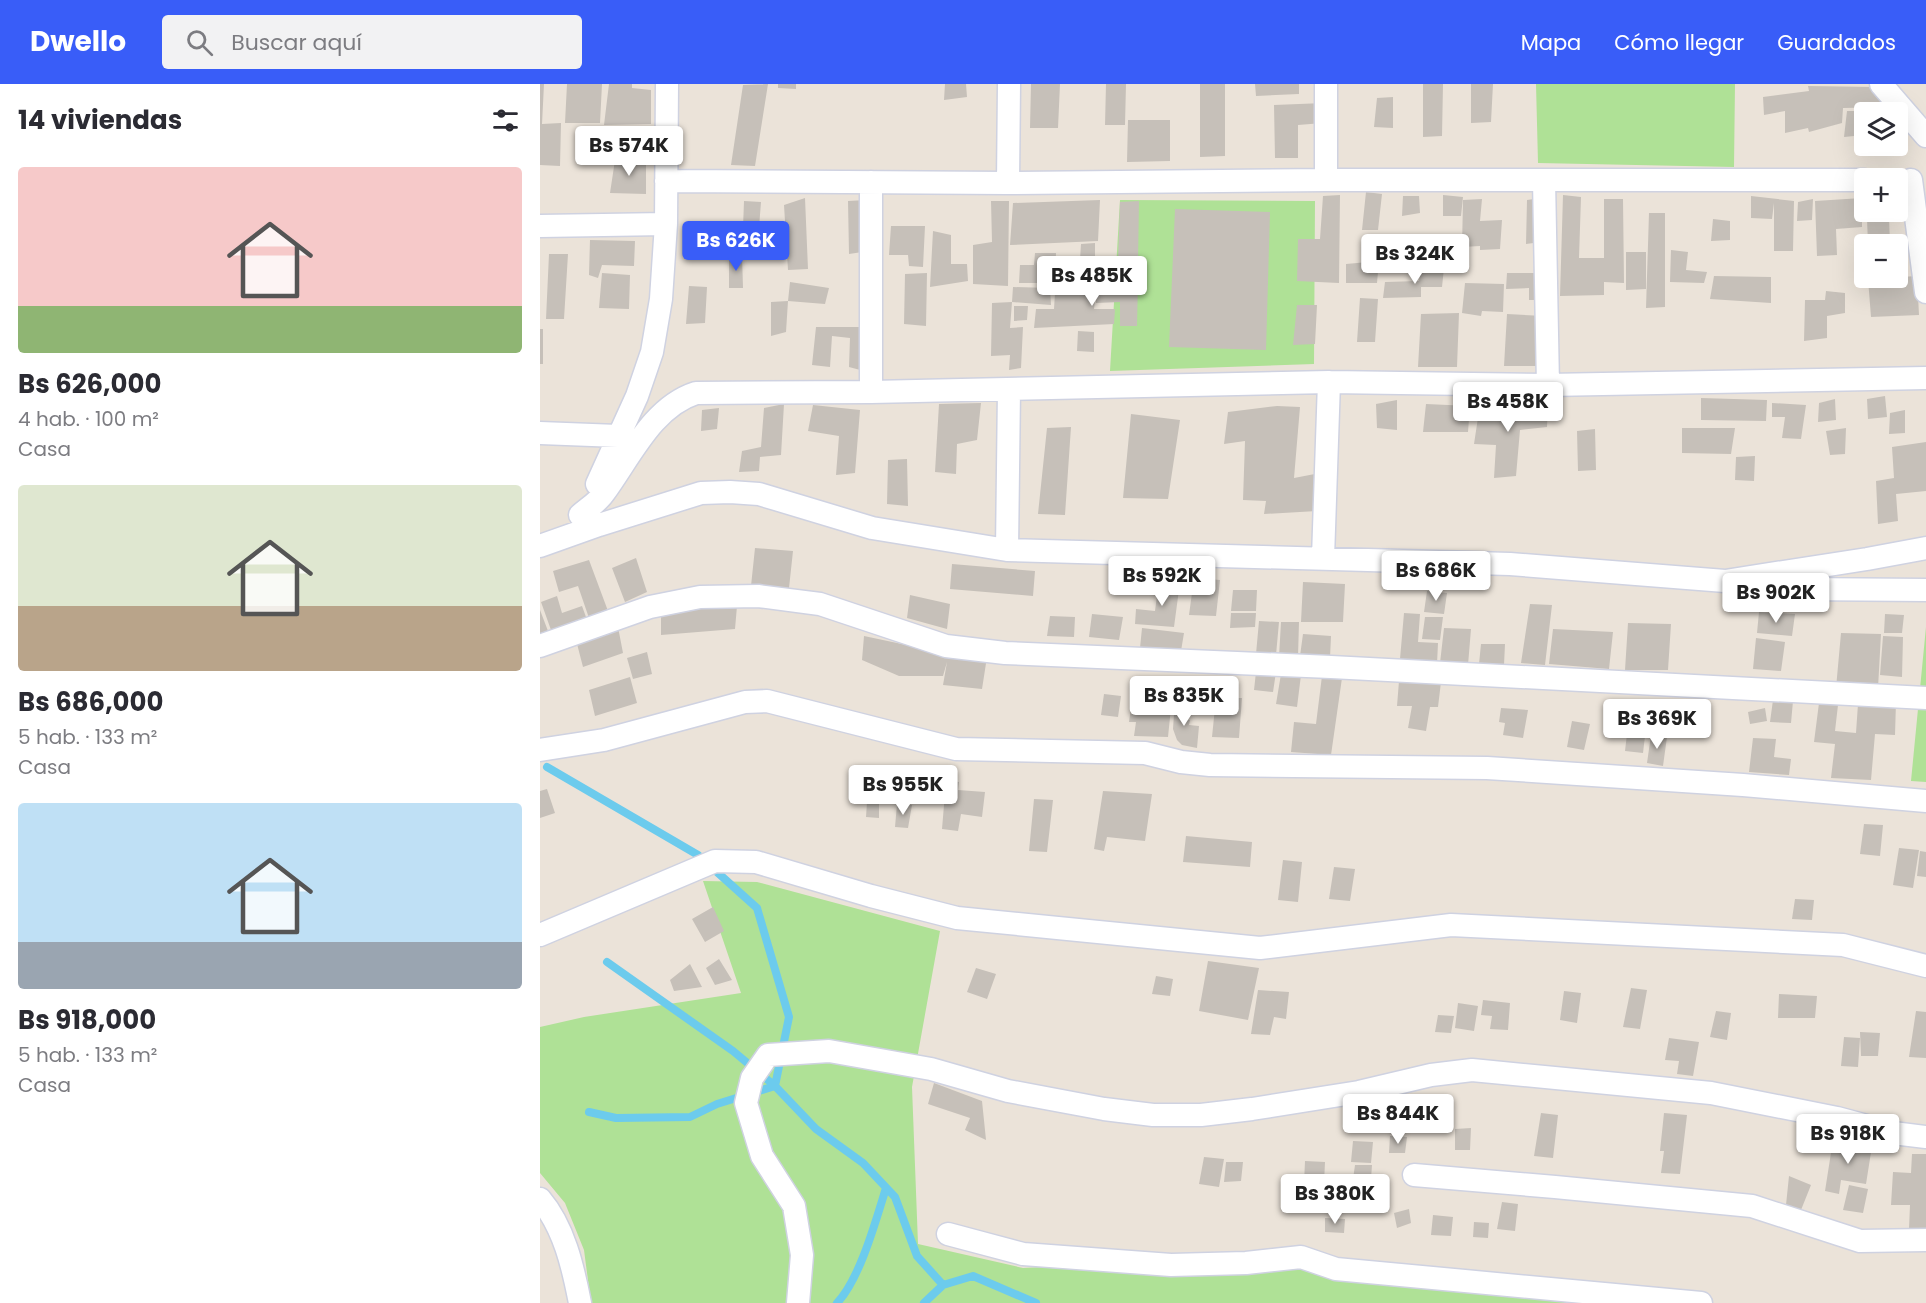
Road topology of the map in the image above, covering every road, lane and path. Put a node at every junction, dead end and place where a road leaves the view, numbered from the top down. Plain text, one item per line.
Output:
1 (667, 84) edge
2 (1009, 84) edge
3 (1326, 84) edge
4 (1881, 84) edge
5 (1926, 136) edge
6 (1912, 179) edge
7 (1326, 180) junction
8 (1544, 180) junction
9 (1854, 180) edge
10 (666, 181) junction
11 (871, 182) junction
12 (1008, 183) junction
13 (666, 224) junction
14 (540, 226) edge
15 (1926, 292) edge
16 (1926, 378) edge
17 (1329, 382) junction
18 (1548, 385) junction
19 (1009, 389) junction
20 (871, 392) junction
21 (540, 433) edge
22 (618, 436) junction
23 (580, 515) junction
24 (540, 545) edge
25 (1926, 548) edge
26 (1007, 550) junction
27 (1323, 558) junction
28 (1725, 581) junction
29 (1926, 590) edge
30 (540, 646) edge
31 (1926, 698) edge
32 (540, 750) edge
33 (1926, 801) edge
34 (540, 935) edge
35 (1926, 966) edge
36 (1926, 1137) edge
37 (1414, 1175) dead end
38 (540, 1198) edge
39 (948, 1234) dead end
40 (1926, 1240) edge
41 (580, 1303) edge
42 (798, 1303) edge
43 (1701, 1303) edge

1 - 10 street
2 - 12 street
3 - 7 street
4 - 5 street
6 - 15 street
7 - 8 street
7 - 12 street
8 - 9 street
8 - 18 street
10 - 11 street
10 - 13 street
11 - 12 street
11 - 20 street
13 - 14 street
13 - 22 street
16 - 18 street
17 - 18 street
17 - 19 street
17 - 27 street
19 - 20 street
19 - 26 street
20 - 23 street
21 - 22 street
22 - 23 street
23 - 24 street
24 - 26 street
25 - 28 street
26 - 27 street
27 - 28 street
28 - 29 street
30 - 31 street
32 - 33 street
34 - 35 street
36 - 42 street
37 - 40 street
38 - 41 street
39 - 43 street

